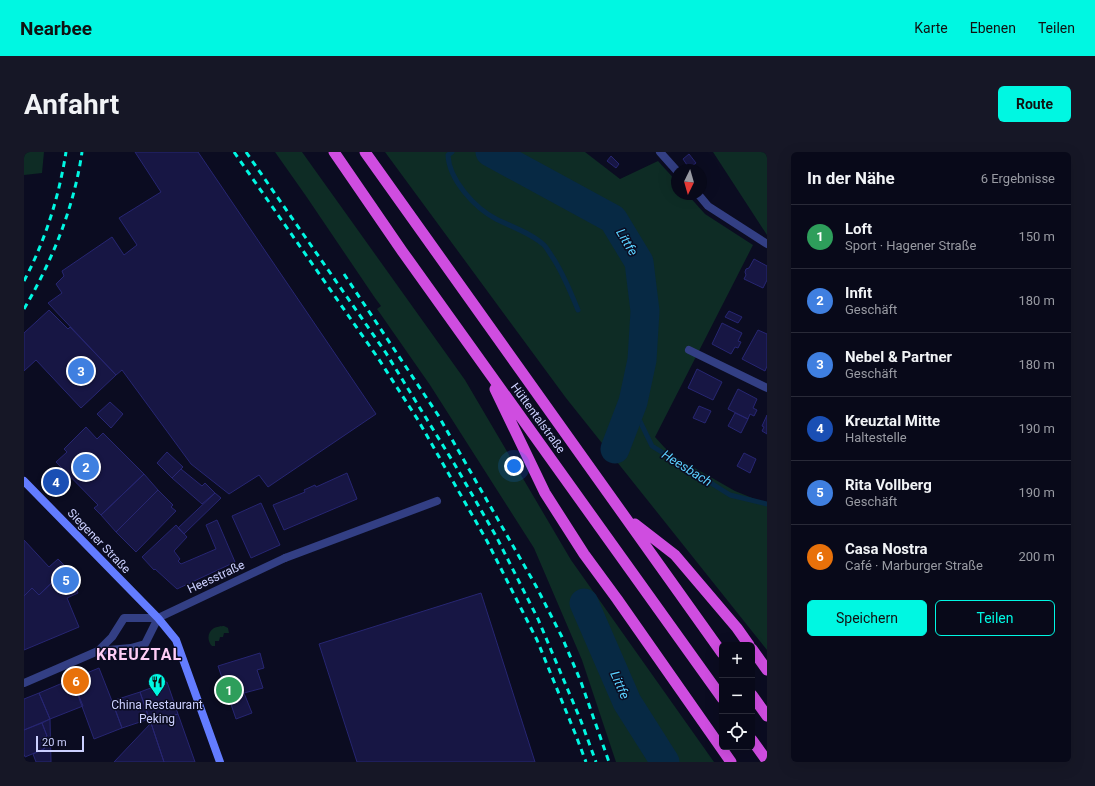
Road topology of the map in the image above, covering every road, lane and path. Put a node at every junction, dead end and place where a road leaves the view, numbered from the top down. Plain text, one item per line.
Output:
1 (334, 152) edge
2 (365, 152) edge
3 (660, 152) edge
4 (671, 164) edge
5 (703, 200) edge
6 (767, 244) edge
7 (689, 350) dead end
8 (482, 363) junction
9 (767, 388) edge
10 (24, 481) edge
11 (437, 501) dead end
12 (626, 518) junction
13 (158, 618) junction
14 (747, 642) edge
15 (719, 649) edge
16 (98, 651) junction
17 (755, 653) edge
18 (767, 670) edge
19 (24, 683) edge
20 (719, 694) edge
21 (755, 699) edge
22 (767, 716) edge
23 (755, 744) edge
24 (767, 761) edge
25 (220, 762) edge
26 (731, 762) edge

1 - 8 highway, Hüttentalstraße
2 - 12 highway, Hüttentalstraße
3 - 4 street
5 - 6 street
7 - 9 street
8 - 20 highway, Hüttentalstraße
8 - 26 highway
10 - 13 main road, Siegener Straße
11 - 13 street, Heesstraße
12 - 14 highway
12 - 15 highway, Hüttentalstraße
13 - 16 street
13 - 16 street
13 - 25 main road, Siegener Straße
16 - 19 street
17 - 18 highway
21 - 22 highway
23 - 24 highway

